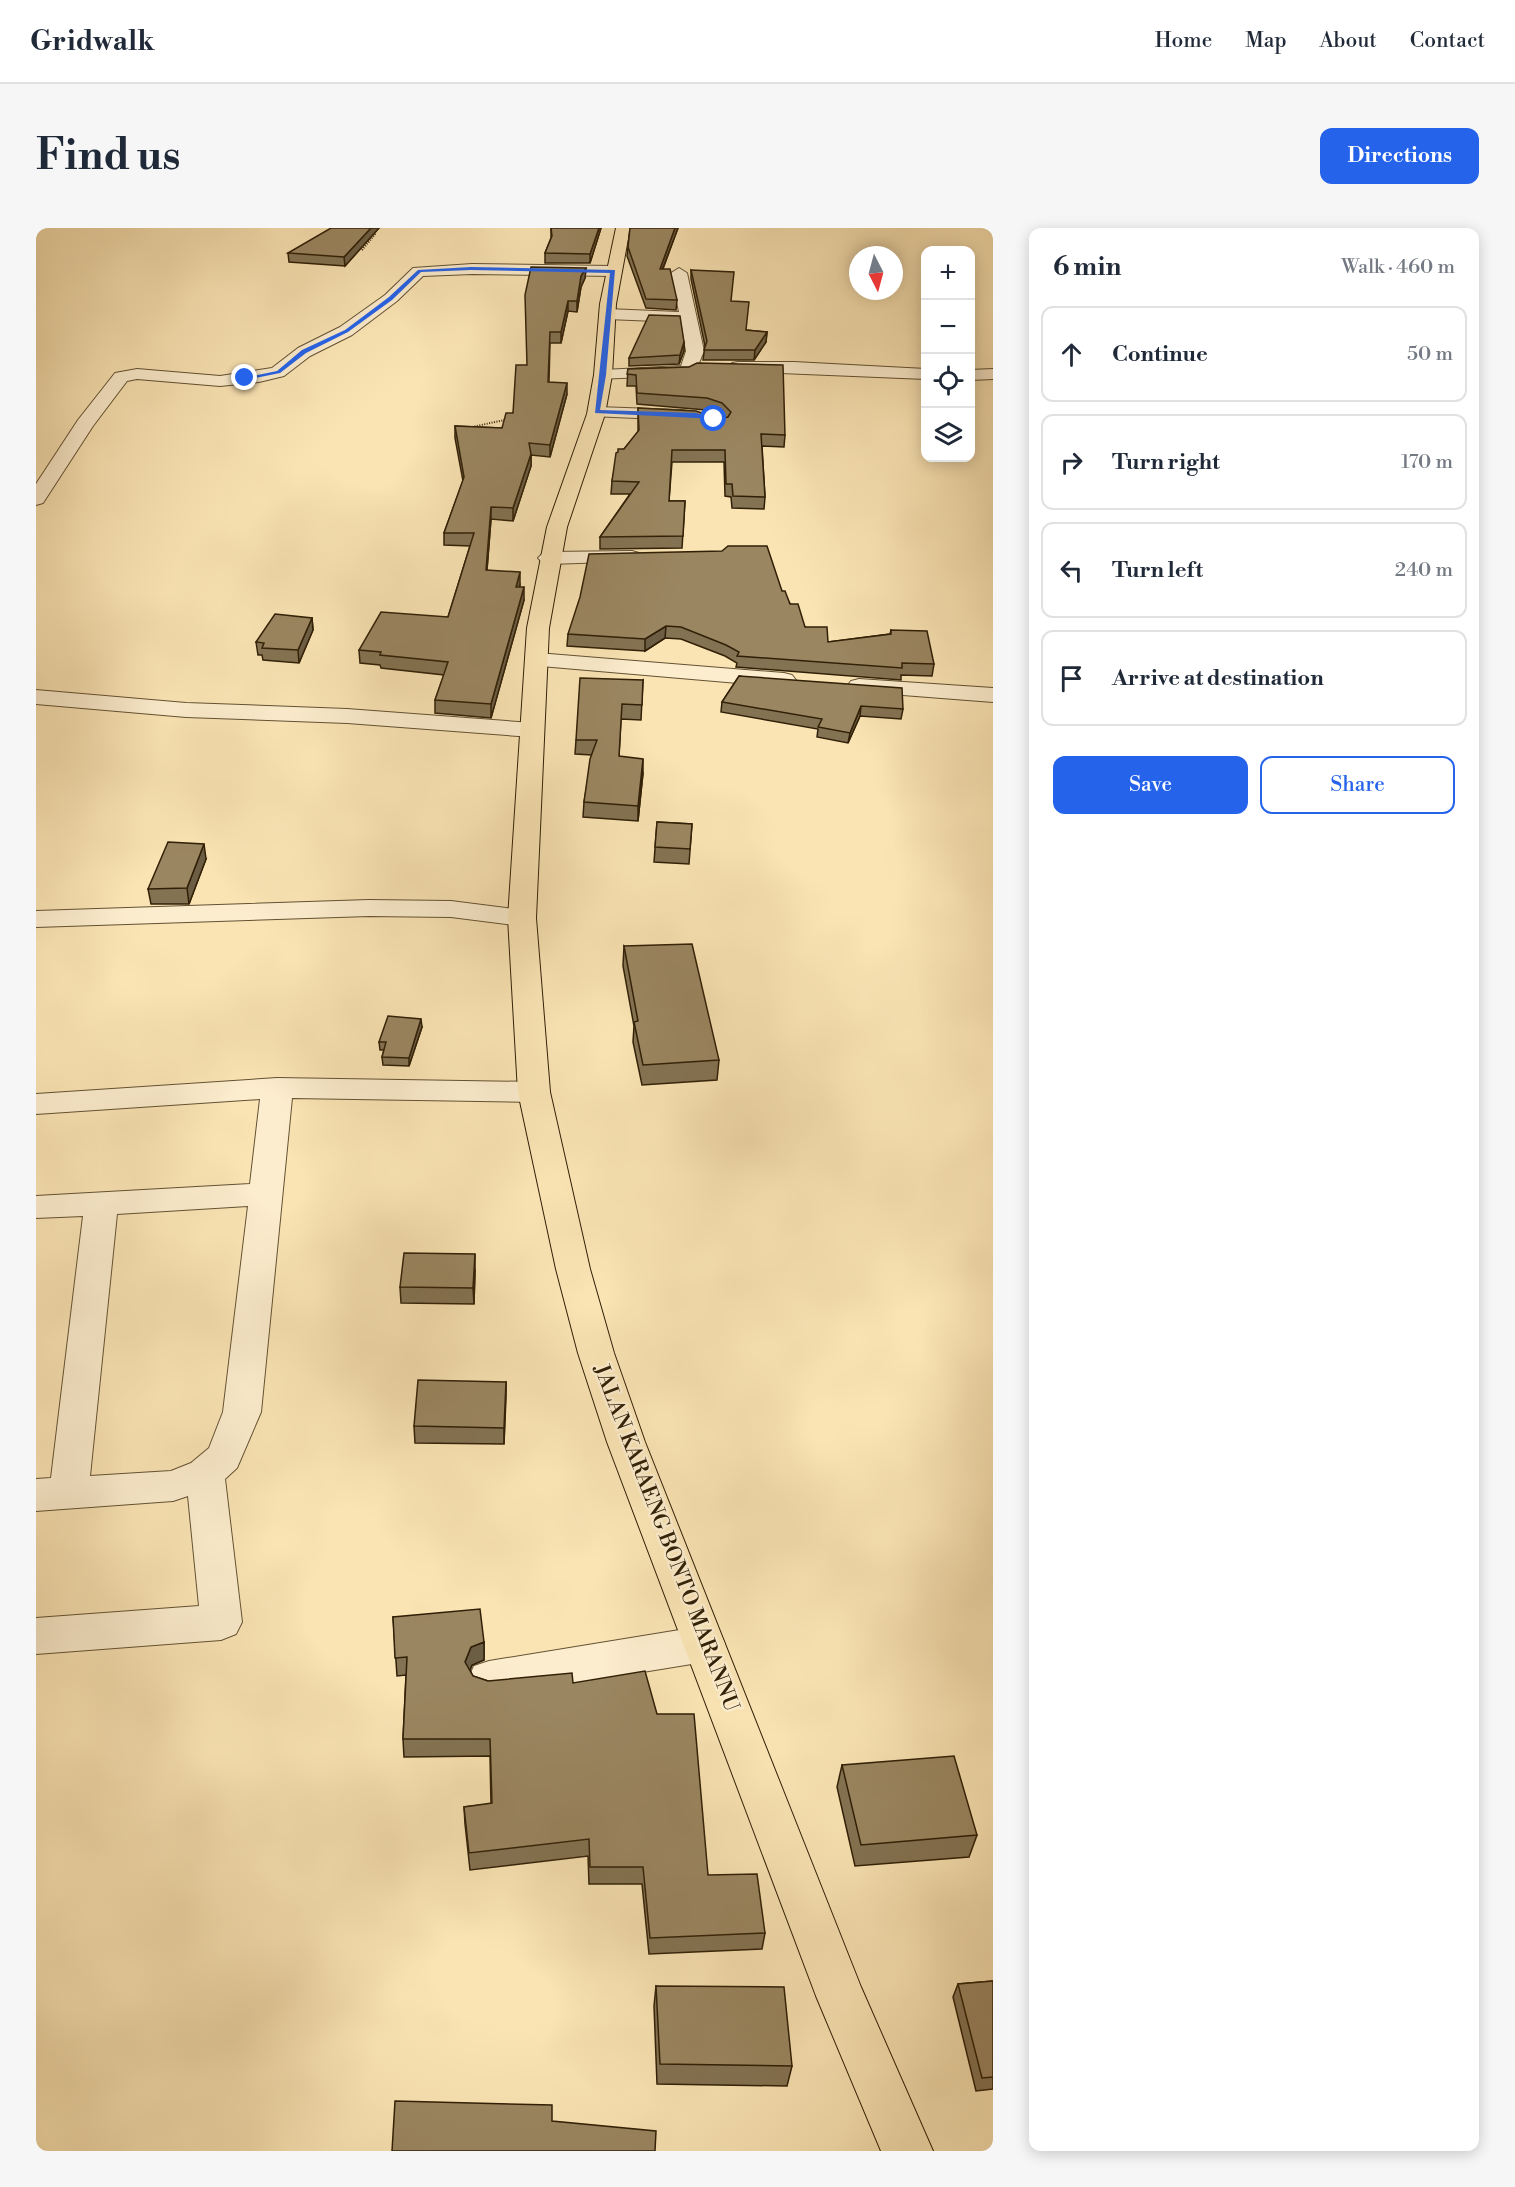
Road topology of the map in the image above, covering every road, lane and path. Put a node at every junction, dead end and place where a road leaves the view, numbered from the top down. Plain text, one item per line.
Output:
1 (367, 228) edge
2 (623, 228) edge
3 (362, 250) edge
4 (613, 271) junction
5 (679, 273) dead end
6 (607, 314) junction
7 (688, 317) junction
8 (726, 367) edge
9 (921, 374) edge
10 (993, 374) edge
11 (603, 375) junction
12 (975, 375) edge
13 (597, 412) junction
14 (704, 416) edge
15 (515, 418) edge
16 (472, 427) edge
17 (36, 499) edge
18 (656, 557) edge
19 (549, 558) junction
20 (537, 660) junction
21 (800, 682) edge
22 (835, 685) edge
23 (993, 694) edge
24 (36, 697) edge
25 (532, 730) junction
26 (522, 918) junction
27 (36, 919) edge
28 (277, 1088) junction
29 (534, 1092) junction
30 (36, 1104) edge
31 (266, 1194) junction
32 (101, 1204) junction
33 (36, 1207) edge
34 (205, 1474) junction
35 (53, 1494) edge
36 (36, 1635) edge
37 (704, 1644) junction
38 (489, 1679) edge
39 (907, 2151) edge

1 - 3 path
2 - 4 main road, JALAN KARAENG BONTO MARANNU
4 - 6 main road, JALAN KARAENG BONTO MARANNU
4 - 17 street
5 - 7 street
6 - 7 street
6 - 11 main road, JALAN KARAENG BONTO MARANNU
7 - 11 street
8 - 9 street
10 - 12 street
11 - 13 main road, JALAN KARAENG BONTO MARANNU
13 - 14 street
13 - 19 main road, JALAN KARAENG BONTO MARANNU
15 - 16 path
18 - 19 street
19 - 20 main road, JALAN KARAENG BONTO MARANNU
20 - 21 street
20 - 25 main road, JALAN KARAENG BONTO MARANNU
22 - 23 street
24 - 25 street
25 - 26 main road, JALAN KARAENG BONTO MARANNU
26 - 27 street
26 - 29 main road, JALAN KARAENG BONTO MARANNU
28 - 29 street
28 - 30 street
28 - 31 street
29 - 37 main road, JALAN KARAENG BONTO MARANNU
31 - 32 street
31 - 34 street
32 - 33 street
32 - 35 street
34 - 35 street
34 - 36 street
37 - 38 street
37 - 39 main road, JALAN KARAENG BONTO MARANNU

